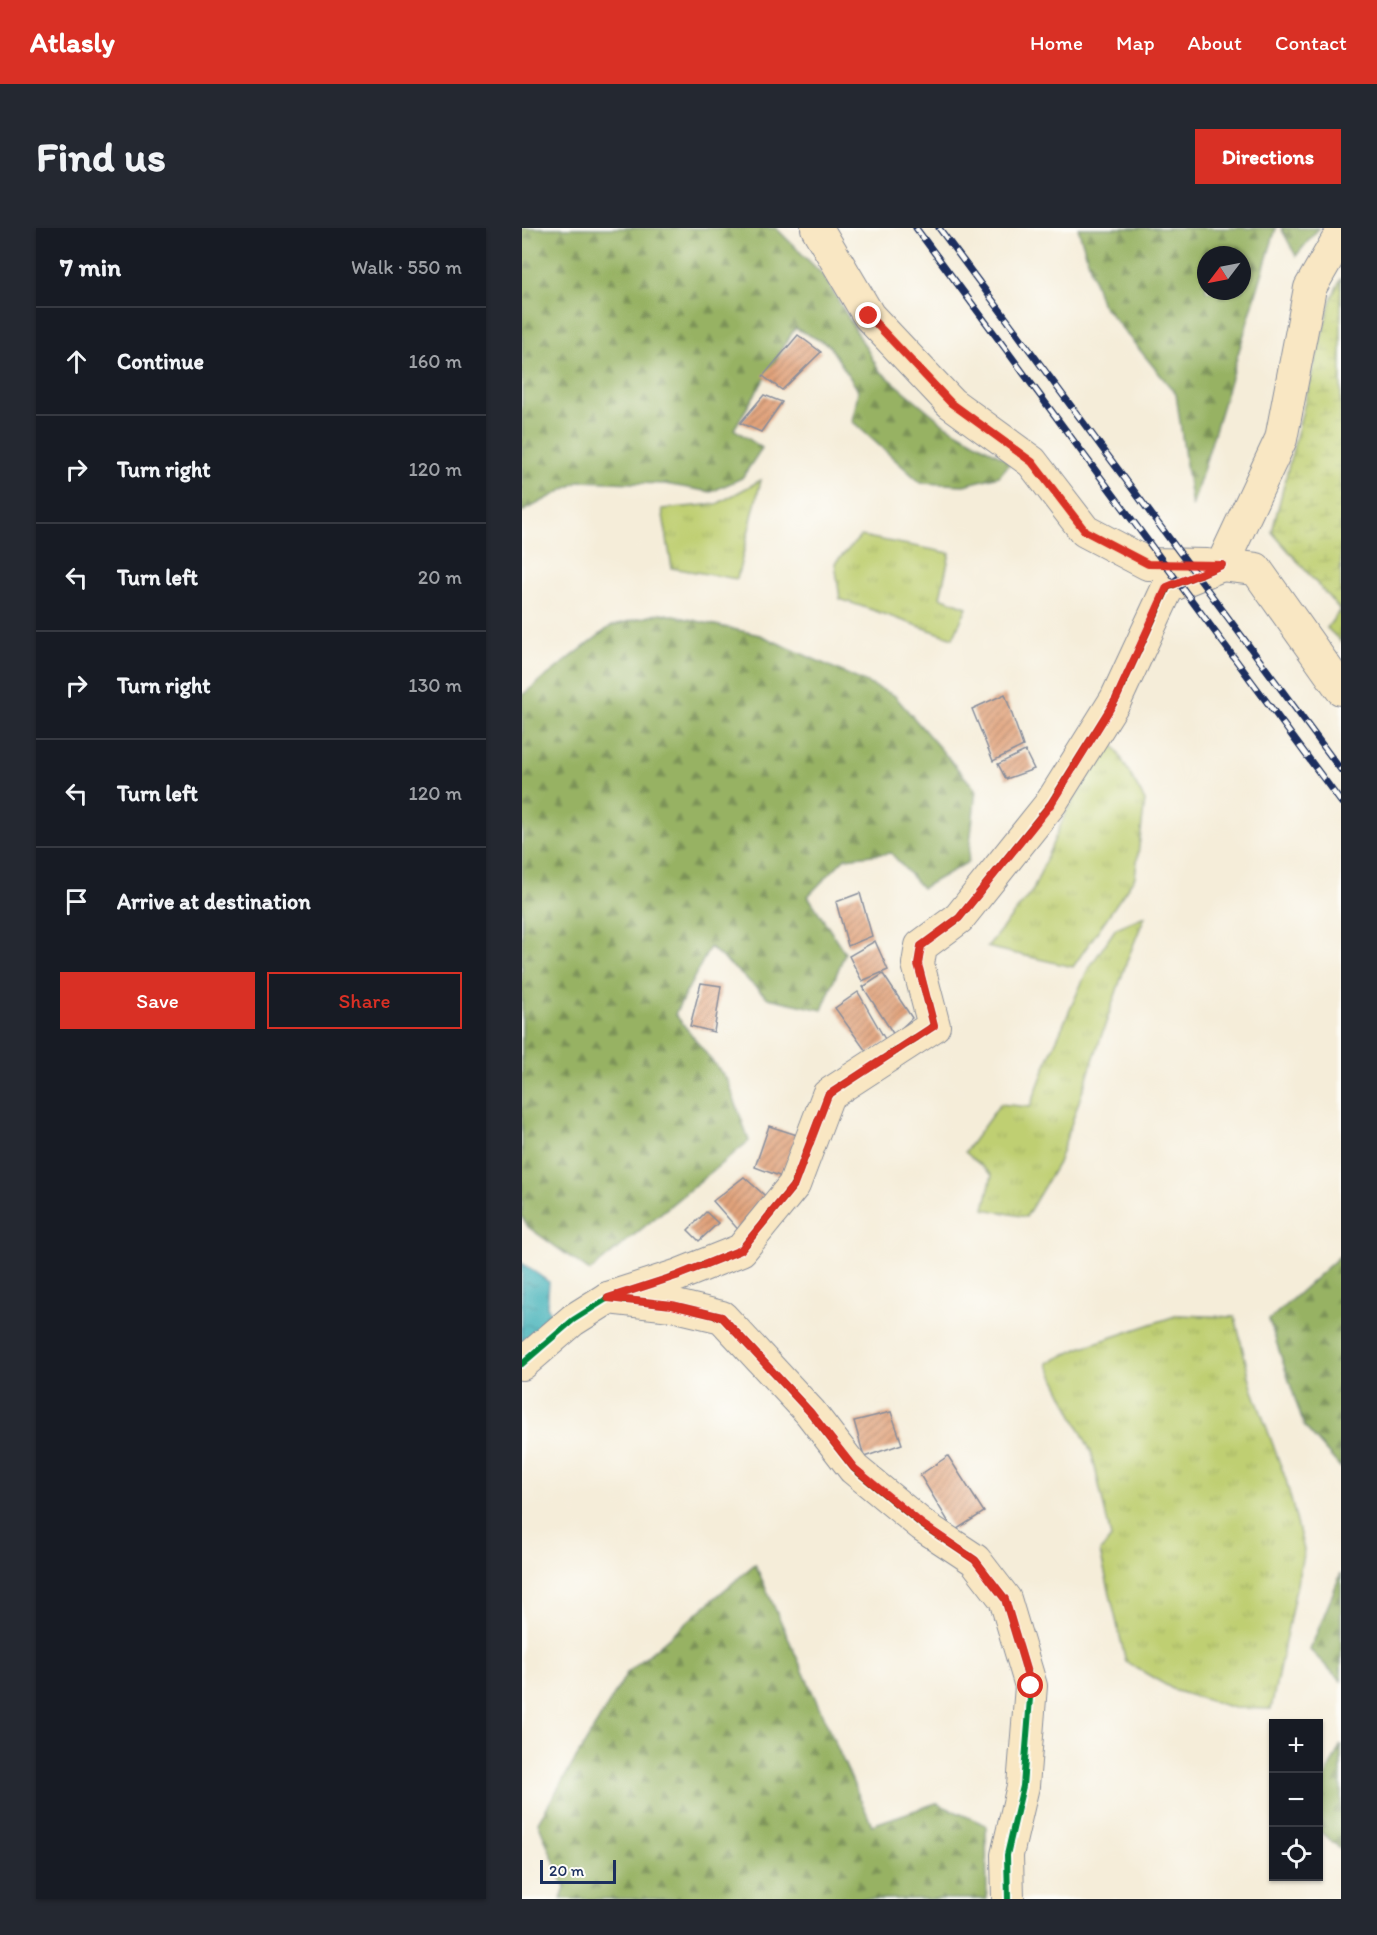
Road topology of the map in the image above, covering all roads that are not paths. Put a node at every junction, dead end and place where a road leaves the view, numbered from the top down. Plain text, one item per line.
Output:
1 (817, 228) edge
2 (1341, 234) edge
3 (1222, 565) junction
4 (1341, 689) edge
5 (608, 1298) junction
6 (522, 1364) edge
7 (1008, 1899) edge

1 - 3 street
2 - 3 street
3 - 4 street
3 - 5 street
5 - 6 street
5 - 7 street

